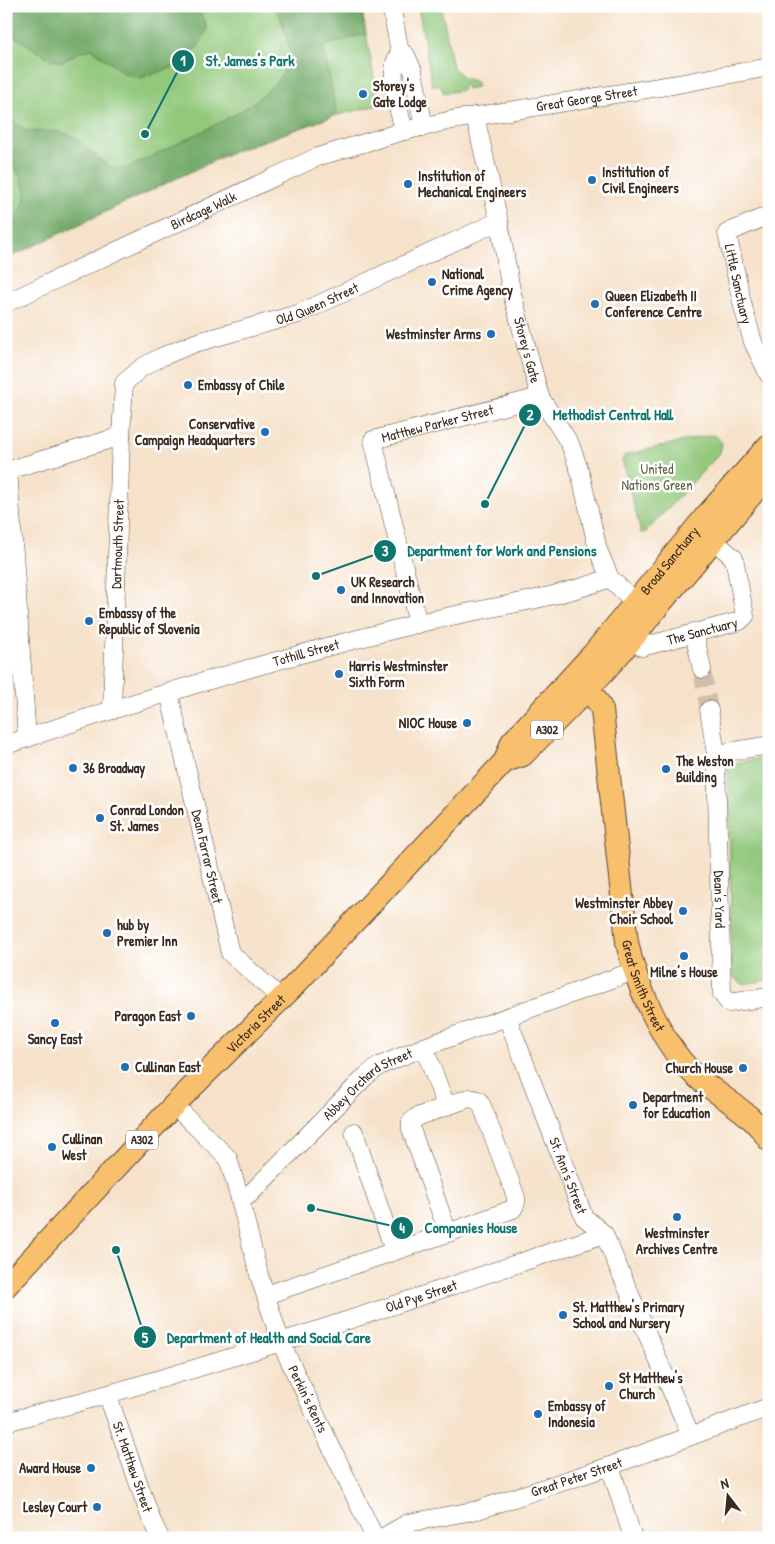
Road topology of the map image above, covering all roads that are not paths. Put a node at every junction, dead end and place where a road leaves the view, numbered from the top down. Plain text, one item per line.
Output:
1 (391, 6) edge
2 (400, 52) junction
3 (769, 66) edge
4 (475, 116) junction
5 (424, 127) junction
6 (404, 131) junction
7 (769, 215) edge
8 (499, 221) junction
9 (6, 303) edge
10 (769, 375) edge
11 (131, 376) joint
12 (540, 397) junction
13 (121, 436) junction
14 (769, 445) edge
15 (7, 471) edge
16 (769, 474) edge
17 (713, 540) junction
18 (610, 578) junction
19 (643, 610) junction
20 (418, 624) junction
21 (694, 632) junction
22 (632, 641) junction
23 (702, 669) tunnel mouth
24 (578, 685) junction
25 (169, 693) junction
26 (112, 710) junction
27 (709, 710) tunnel mouth
28 (27, 738) junction
29 (6, 745) edge
30 (769, 745) edge
31 (716, 754) junction
32 (634, 971) junction
33 (769, 997) edge
34 (282, 999) junction
35 (507, 1017) junction
36 (424, 1047) junction
37 (174, 1105) junction
38 (446, 1106) junction
39 (354, 1132) dead end
40 (769, 1140) edge
41 (240, 1198) junction
42 (448, 1233) junction
43 (604, 1234) junction
44 (394, 1251) junction
45 (6, 1286) edge
46 (266, 1295) junction
47 (281, 1343) junction
48 (108, 1396) junction
49 (769, 1407) edge
50 (6, 1422) edge
51 (691, 1436) junction
52 (610, 1466) junction
53 (160, 1538) edge
54 (376, 1538) edge
55 (382, 1538) edge
56 (633, 1538) edge

1 - 2 street
2 - 5 street
2 - 6 street
3 - 4 street, Great George Street
4 - 5 street, Great George Street
4 - 8 street, Storey's Gate
5 - 6 street, Great George Street
6 - 9 street, Birdcage Walk
7 - 10 street, Little Sanctuary
8 - 11 street, Old Queen Street
8 - 12 street, Storey's Gate
11 - 13 street, Dartmouth Street
12 - 18 street, Storey's Gate
12 - 20 street, Matthew Parker Street
13 - 15 street
13 - 26 street, Dartmouth Street
14 - 19 main road, Broad Sanctuary / A302
15 - 28 street
16 - 17 main road, Broad Sanctuary / A302
17 - 19 main road, Broad Sanctuary / A302
17 - 21 street, The Sanctuary
18 - 19 street, Storey's Gate
18 - 20 street, Tothill Street
19 - 22 main road, Broad Sanctuary / A302
19 - 24 main road, Broad Sanctuary / A302
20 - 25 street, Tothill Street
21 - 22 street, The Sanctuary
21 - 23 street
22 - 24 main road, Broad Sanctuary / A302
24 - 32 main road, Great Smith Street
24 - 34 main road, Victoria Street / A302
25 - 26 street, Tothill Street
25 - 34 street, Dean Farrar Street
26 - 28 street, Tothill Street
27 - 31 street, Dean's Yard
28 - 29 street, Tothill Street
30 - 31 street
31 - 33 street, Dean's Yard
32 - 35 street, Abbey Orchard Street
32 - 40 main road, Great Smith Street
34 - 37 main road, Victoria Street / A302
35 - 36 street, Abbey Orchard Street
35 - 43 street, St. Ann's Street
36 - 38 street
36 - 41 street, Abbey Orchard Street
37 - 41 street
37 - 45 main road, Victoria Street / A302
38 - 42 street
38 - 42 street
39 - 44 street
41 - 46 street, Perkin's Rents
42 - 44 street
43 - 47 street, Old Pye Street
43 - 51 street, St. Ann's Street
44 - 46 street
46 - 47 street, Perkin's Rents
47 - 48 street, Old Pye Street
47 - 54 street, Perkin's Rents
48 - 50 street, Old Pye Street
48 - 53 street, St. Matthew Street
49 - 51 street, Great Peter Street
51 - 52 street, Great Peter Street
52 - 55 street, Great Peter Street
52 - 56 street

